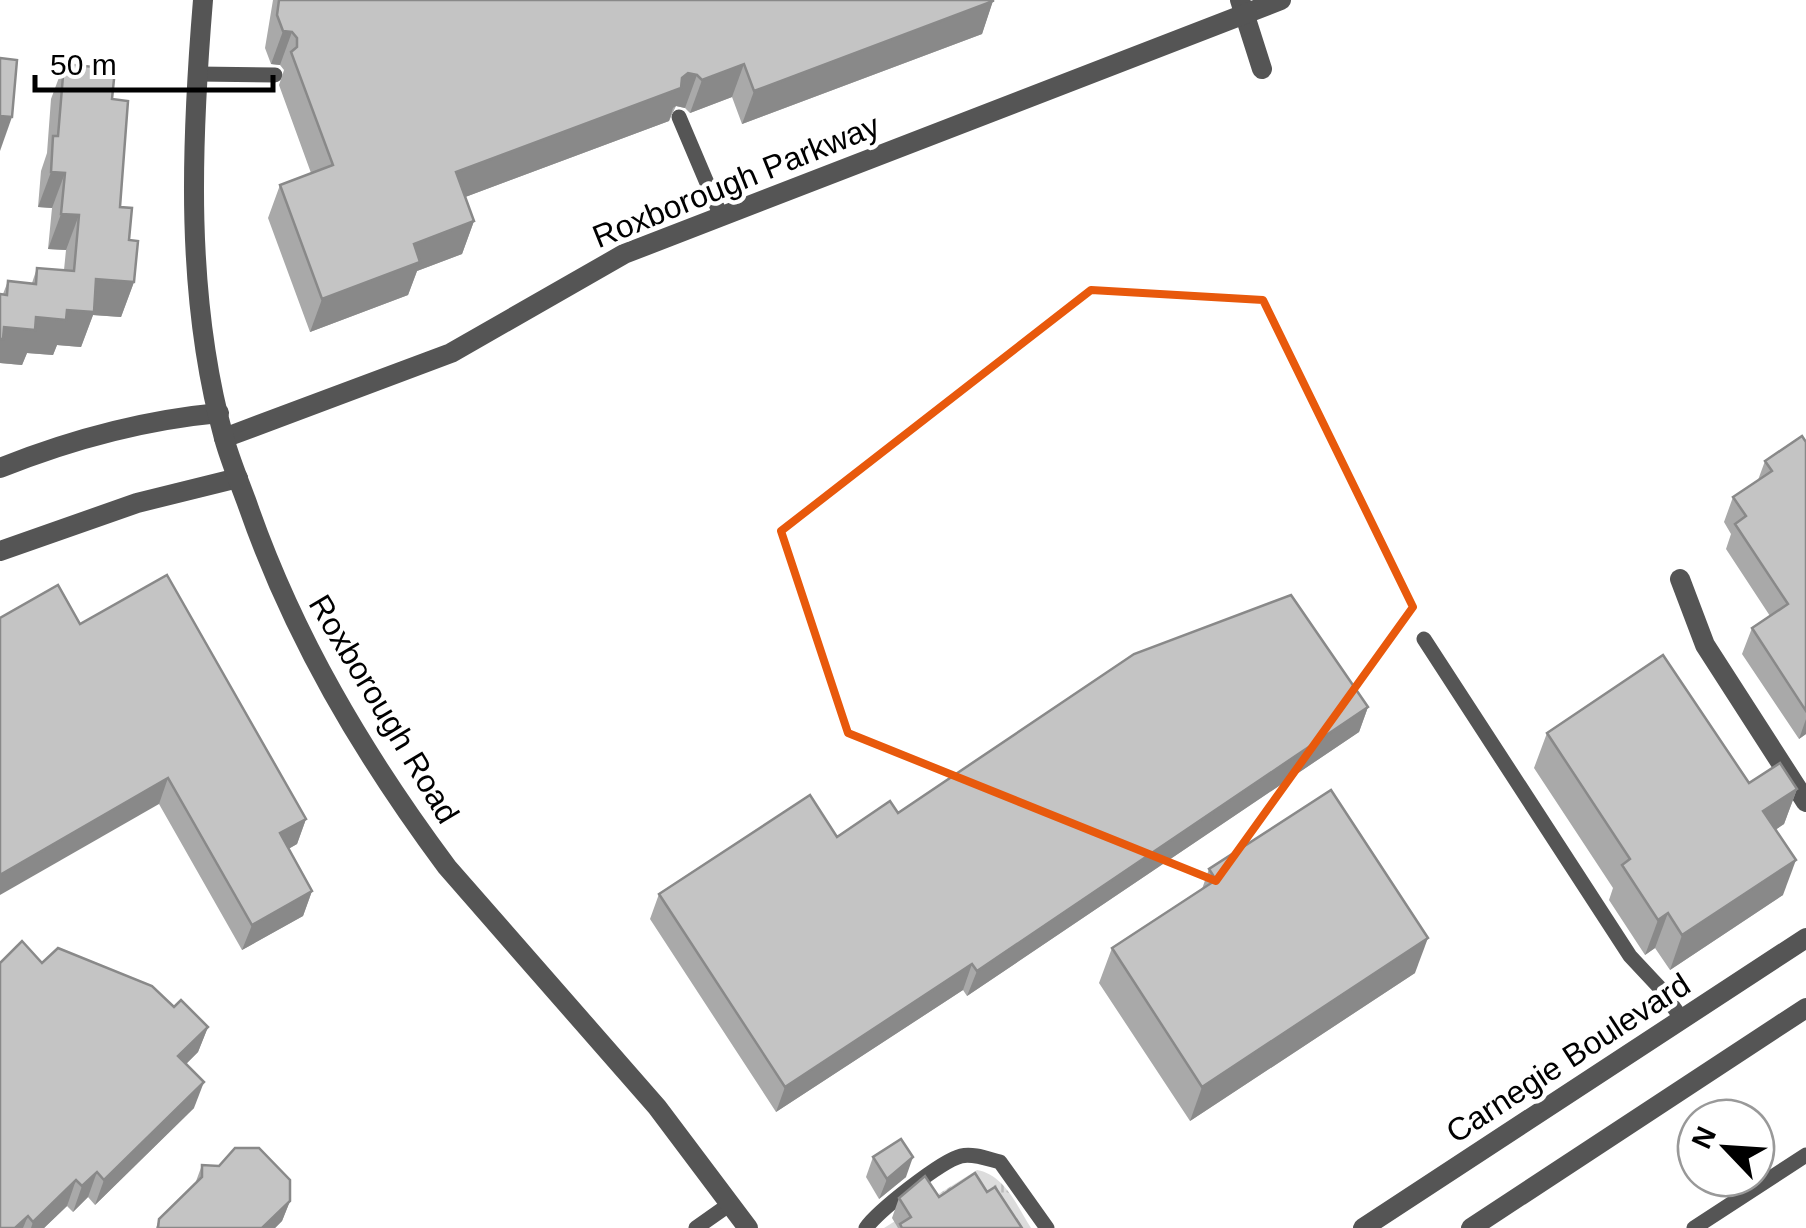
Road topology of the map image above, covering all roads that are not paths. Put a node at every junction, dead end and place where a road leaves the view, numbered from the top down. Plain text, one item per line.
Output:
1 (204, 0) edge
2 (1282, 0) edge
3 (1242, 7) edge
4 (1262, 70) dead end
5 (198, 74) junction
6 (275, 75) dead end
7 (679, 117) edge
8 (721, 216) junction
9 (219, 413) junction
10 (224, 438) junction
11 (0, 468) edge
12 (238, 478) junction
13 (0, 550) edge
14 (1680, 579) dead end
15 (1424, 640) dead end
16 (1806, 802) edge
17 (1806, 938) edge
18 (1806, 1008) edge
19 (1682, 1019) junction
20 (1806, 1155) edge
21 (730, 1204) junction
22 (696, 1228) edge
23 (748, 1228) edge
24 (866, 1228) edge
25 (1046, 1228) edge
26 (1364, 1228) edge
27 (1471, 1228) edge
28 (1694, 1228) edge

1 - 5 street, Roxborough Road
2 - 3 street, Roxborough Parkway
3 - 4 street
3 - 8 street, Roxborough Parkway
5 - 6 lane
5 - 9 street, Roxborough Road
7 - 8 lane
8 - 10 street, Roxborough Parkway
9 - 10 street, Roxborough Road
9 - 11 street
10 - 12 street, Roxborough Road
12 - 13 street
12 - 21 street, Roxborough Road
14 - 16 street
15 - 19 lane
17 - 19 street, Carnegie Boulevard
18 - 27 street
19 - 26 street, Carnegie Boulevard
20 - 28 lane
21 - 22 lane
21 - 23 street, Roxborough Road
24 - 25 lane

